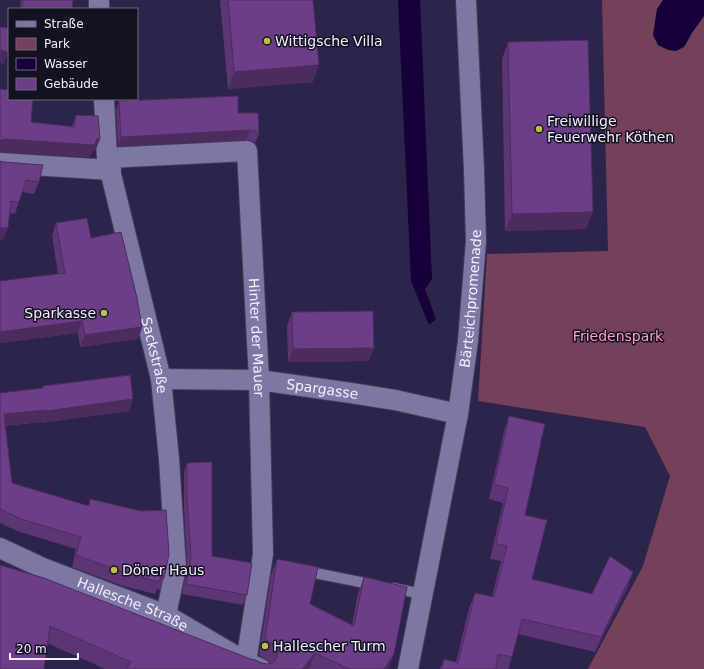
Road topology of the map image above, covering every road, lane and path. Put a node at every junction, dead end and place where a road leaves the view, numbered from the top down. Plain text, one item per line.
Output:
1 (466, 0) edge
2 (104, 100) edge
3 (0, 163) edge
4 (109, 164) junction
5 (161, 379) junction
6 (260, 380) junction
7 (458, 414) junction
8 (0, 548) edge
9 (296, 570) edge
10 (422, 594) junction
11 (166, 615) junction
12 (253, 666) edge
13 (408, 669) edge

1 - 7 street, Bärteichpromenade
2 - 4 street, Sackstraße
3 - 4 street
4 - 5 street, Sackstraße
4 - 6 street, Hinter der Mauer
5 - 6 street, Spargasse
5 - 11 street, Sackstraße
6 - 7 street, Spargasse
6 - 12 street, Hinter der Mauer
7 - 10 street, Bärteichpromenade
8 - 11 street, Hallesche Straße
9 - 10 lane
10 - 13 street, Bärteichpromenade
11 - 12 street, Hallesche Straße

